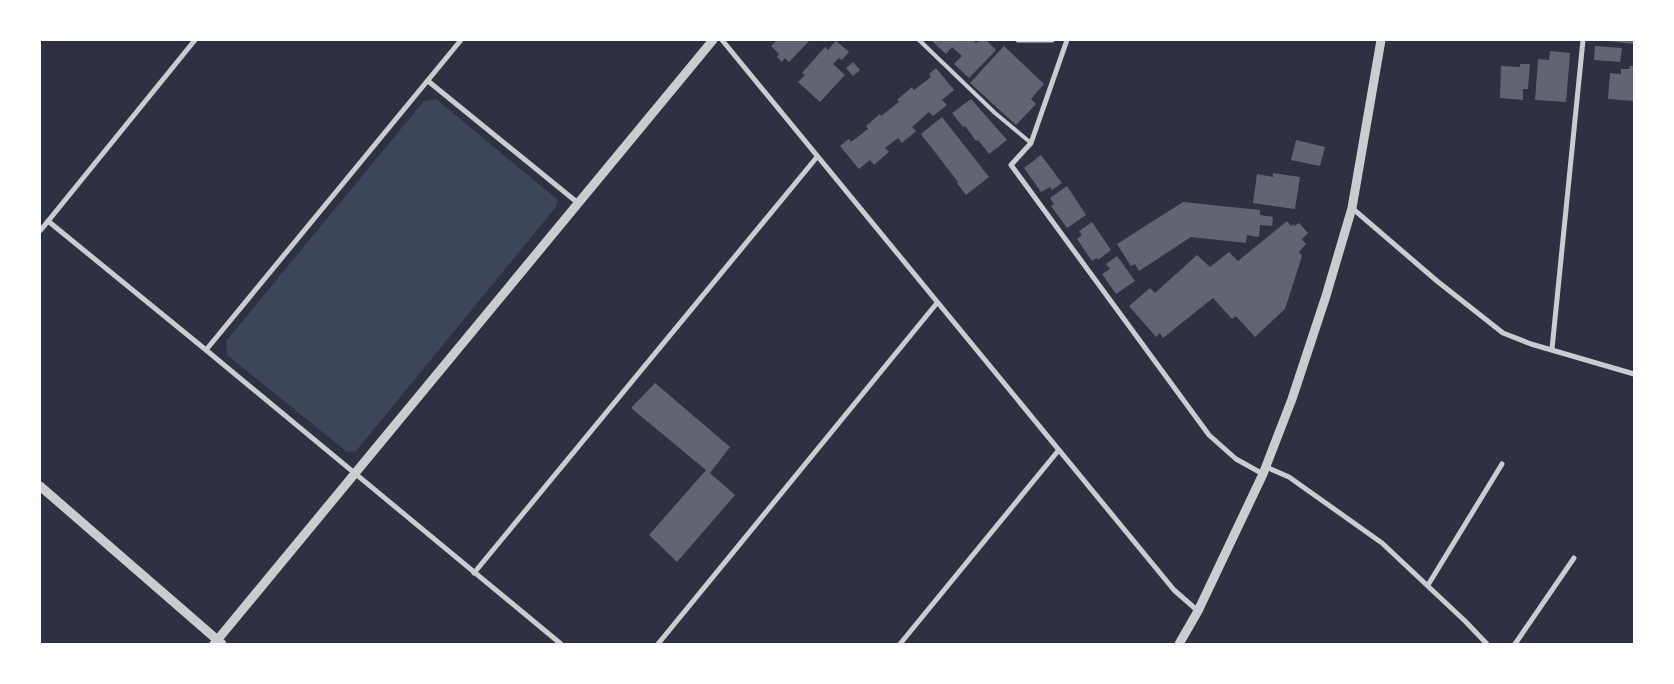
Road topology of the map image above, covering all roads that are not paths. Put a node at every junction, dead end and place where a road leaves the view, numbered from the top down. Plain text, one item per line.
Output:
1 (196, 40) edge
2 (461, 40) edge
3 (713, 40) edge
4 (722, 40) edge
5 (919, 40) edge
6 (1018, 40) edge
7 (1052, 40) edge
8 (1067, 40) edge
9 (1381, 40) edge
10 (1583, 40) edge
11 (428, 81) junction
12 (1031, 143) junction
13 (817, 157) junction
14 (578, 203) junction
15 (1352, 208) junction
16 (48, 221) junction
17 (40, 230) edge
18 (938, 303) junction
19 (1552, 348) junction
20 (206, 350) junction
21 (1634, 374) edge
22 (1058, 451) junction
23 (1502, 464) dead end
24 (1264, 470) junction
25 (356, 474) junction
26 (40, 486) edge
27 (1574, 558) dead end
28 (474, 573) junction
29 (1428, 585) junction
30 (1198, 611) junction
31 (218, 643) edge
32 (561, 644) edge
33 (658, 644) edge
34 (900, 644) edge
35 (1180, 644) edge
36 (1487, 644) edge
37 (1515, 644) edge

1 - 16 street
2 - 11 street
3 - 14 street
4 - 13 street
5 - 12 lane
6 - 7 street
8 - 12 street
9 - 15 street
10 - 19 street
11 - 14 street
11 - 20 street
12 - 24 street
13 - 18 street
13 - 28 street
14 - 25 street
15 - 19 street
15 - 24 street
16 - 17 street
16 - 20 street
18 - 22 street
18 - 33 street
19 - 21 street
20 - 25 street
22 - 30 street
22 - 34 street
23 - 29 street
24 - 29 street
24 - 30 street
25 - 28 street
25 - 31 street
26 - 31 street
27 - 37 street
28 - 32 street
29 - 36 street
30 - 35 street

